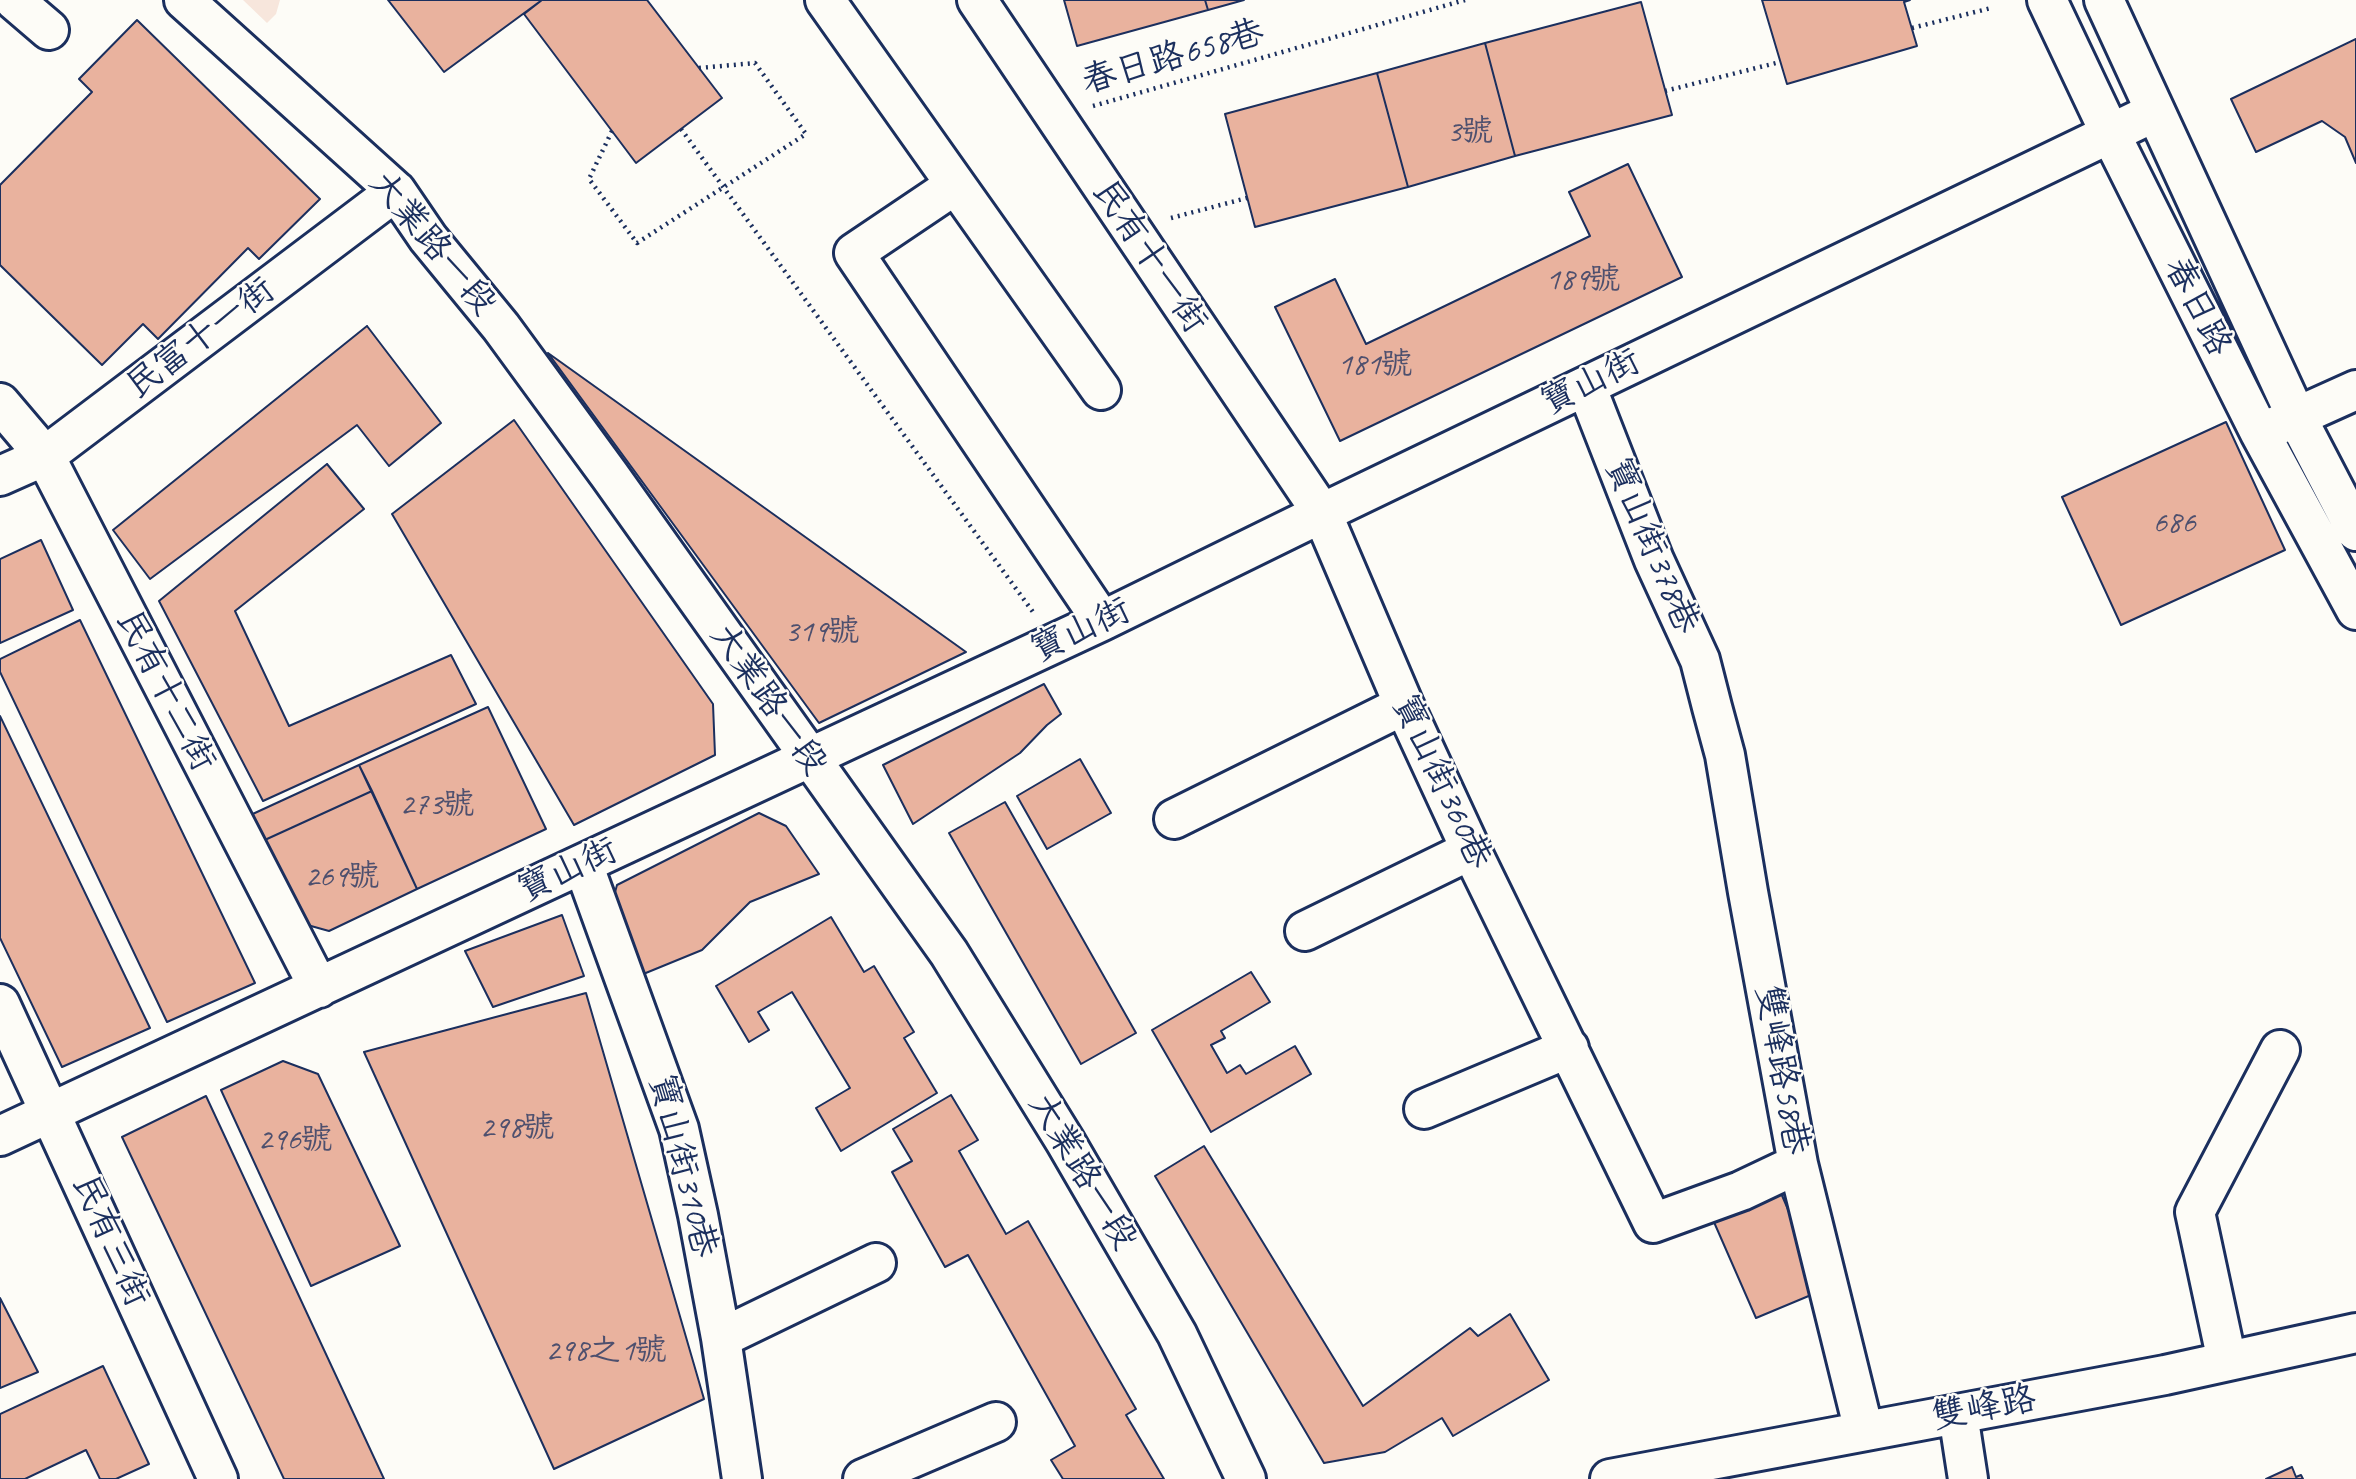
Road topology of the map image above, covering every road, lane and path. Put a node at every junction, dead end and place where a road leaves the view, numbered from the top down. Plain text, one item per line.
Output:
1 (15, 0) edge
2 (184, 0) edge
3 (825, 0) edge
4 (977, 0) edge
5 (1465, 0) edge
6 (2047, 0) edge
7 (2104, 0) edge
8 (1991, 8) dead end
9 (1912, 28) dead end
10 (49, 30) dead end
11 (1780, 62) dead end
12 (699, 68) dead end
13 (1665, 91) dead end
14 (2155, 112) junction
15 (1055, 117) junction
16 (681, 129) dead end
17 (612, 131) dead end
18 (2110, 134) junction
19 (955, 185) junction
20 (723, 187) junction
21 (396, 191) junction
22 (1247, 198) dead end
23 (1130, 230) junction
24 (1586, 386) junction
25 (1101, 390) dead end
26 (2356, 390) edge
27 (0, 403) edge
28 (2296, 416) junction
29 (2260, 433) junction
30 (45, 456) junction
31 (0, 476) edge
32 (1322, 513) junction
33 (2356, 531) edge
34 (2356, 610) edge
35 (1037, 617) dead end
36 (1102, 621) junction
37 (1404, 705) junction
38 (1713, 707) joint
39 (810, 758) junction
40 (1174, 819) dead end
41 (1471, 850) junction
42 (583, 864) junction
43 (1305, 931) dead end
44 (318, 988) junction
45 (0, 1004) edge
46 (1569, 1048) junction
47 (2280, 1050) dead end
48 (1424, 1109) dead end
49 (51, 1112) junction
50 (0, 1136) edge
51 (1798, 1164) junction
52 (876, 1263) dead end
53 (2356, 1333) edge
54 (721, 1338) junction
55 (2227, 1361) junction
56 (1958, 1414) junction
57 (996, 1422) dead end
58 (1864, 1431) junction
59 (218, 1479) edge
60 (742, 1479) edge
61 (863, 1479) edge
62 (1246, 1479) edge
63 (1610, 1479) edge
64 (1968, 1479) edge

1 - 10 street
2 - 21 street, 大業路一段
3 - 19 street
4 - 15 street, 民有十一街
5 - 15 path, 春日路658巷
6 - 18 street, 春日路
7 - 14 street, 春日路
8 - 9 path
11 - 13 path
12 - 20 path
14 - 18 street, 寶山街
14 - 28 street, 春日路
15 - 23 street, 民有十一街
16 - 20 path
17 - 20 path
18 - 24 street, 寶山街
18 - 29 street, 春日路
19 - 25 street
19 - 36 street
20 - 35 path
21 - 30 street, 民富十一街
21 - 39 street, 大業路一段
22 - 23 path
23 - 32 street, 民有十一街
24 - 32 street, 寶山街
24 - 38 street, 寶山街378巷
26 - 28 street
27 - 30 street, 民有十二街
28 - 29 street
28 - 33 street, 春日路
29 - 34 street, 春日路
30 - 31 street, 民富十一街
30 - 44 street, 民有十二街
32 - 36 street, 寶山街
32 - 37 street, 寶山街360巷
36 - 39 street, 寶山街
37 - 40 street
37 - 41 street, 寶山街360巷
38 - 51 street, 雙峰路58巷
39 - 42 street, 寶山街
39 - 62 street, 大業路一段
41 - 43 street
41 - 46 street, 寶山街360巷
42 - 44 street, 寶山街
42 - 54 street, 寶山街310巷
44 - 49 street, 寶山街
45 - 49 street, 民有三街
46 - 48 street
46 - 51 street, 寶山街360巷
47 - 55 street
49 - 50 street, 寶山街
49 - 59 street, 民有三街
51 - 58 street, 雙峰路58巷
52 - 54 street
53 - 55 street, 雙峰路
54 - 60 street, 寶山街310巷
55 - 56 street, 雙峰路
56 - 58 street, 雙峰路
56 - 64 street
57 - 61 street
58 - 63 street, 雙峰路

